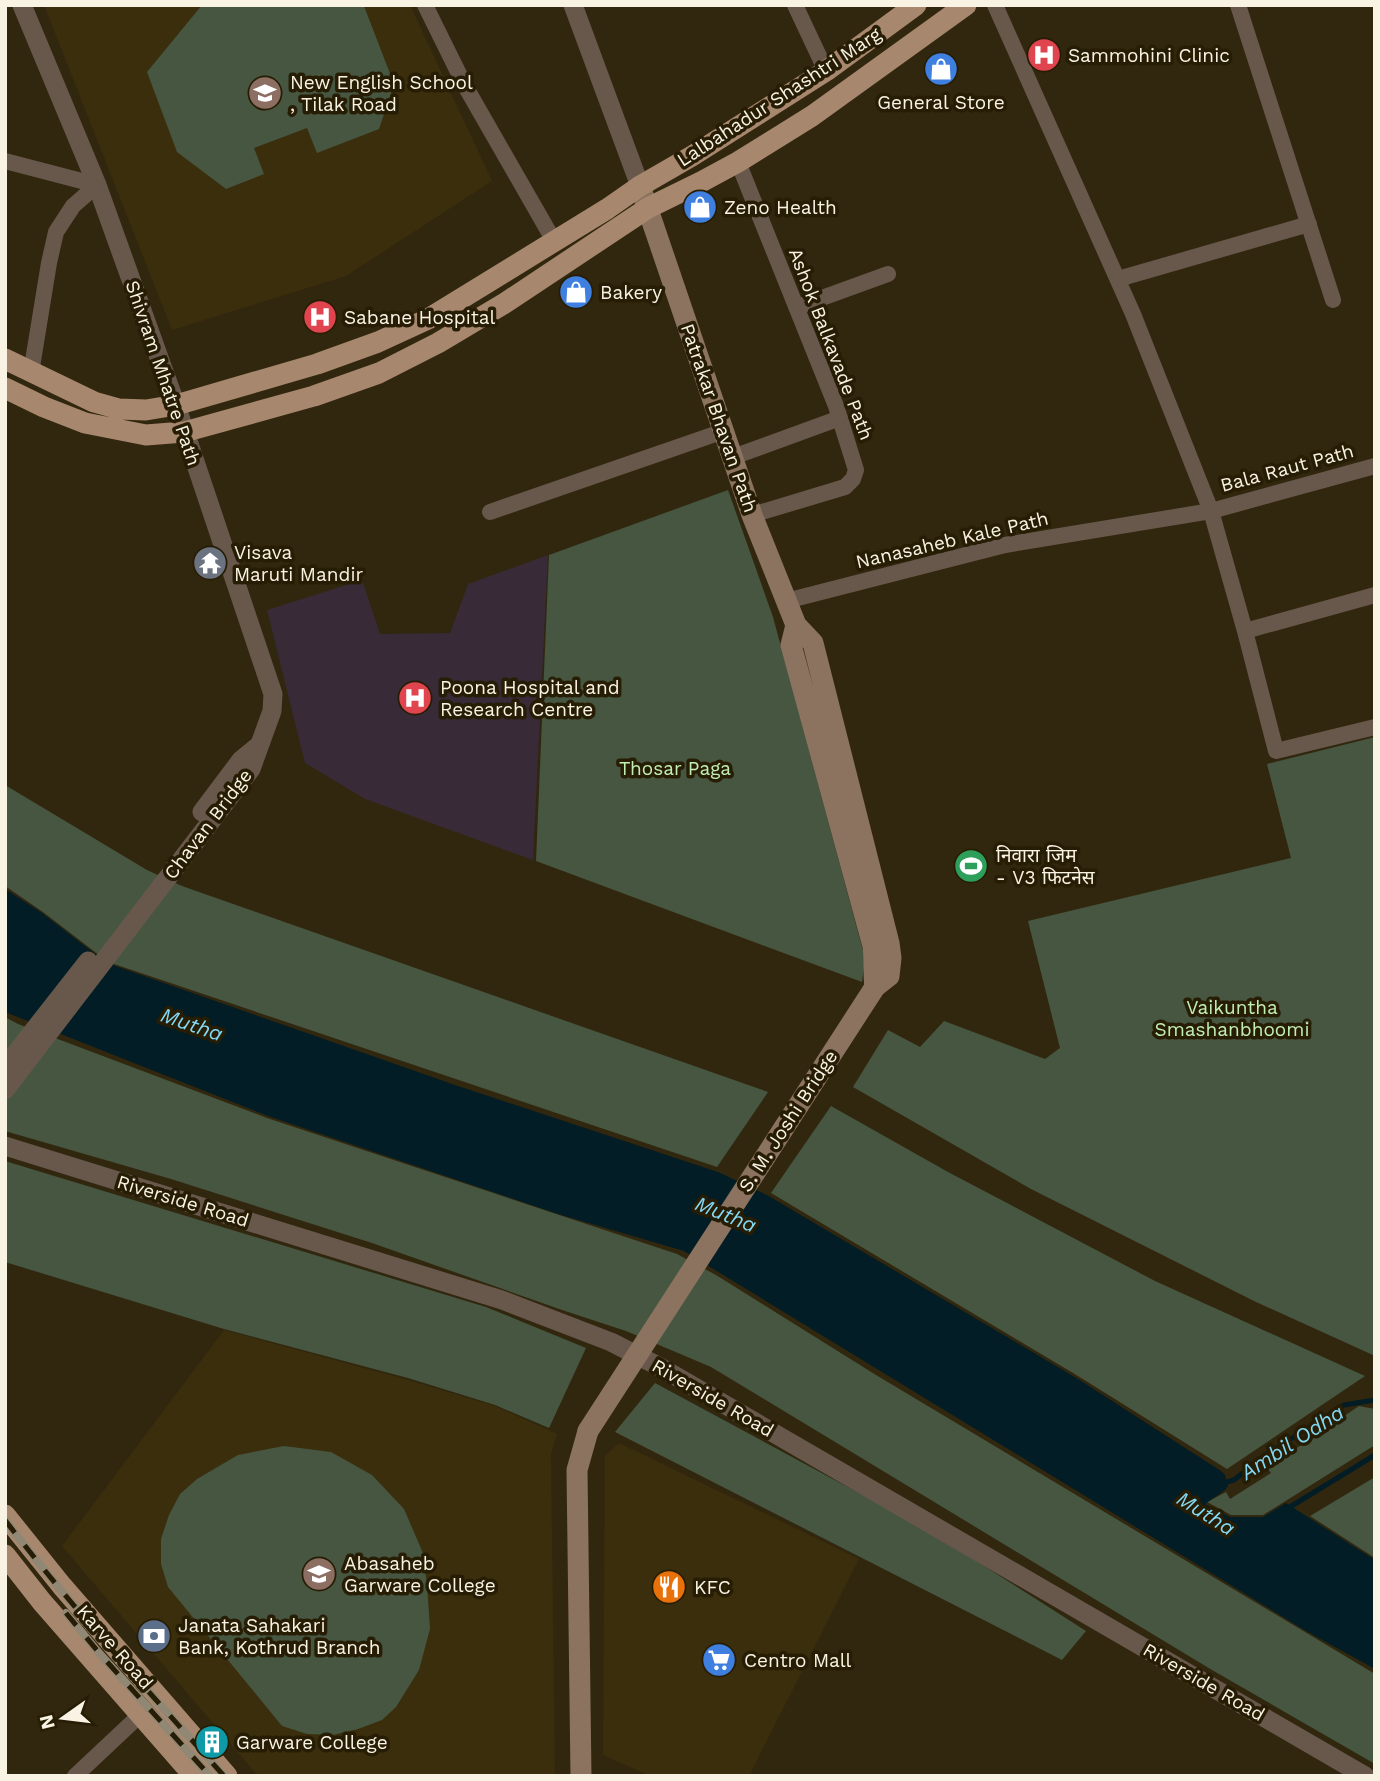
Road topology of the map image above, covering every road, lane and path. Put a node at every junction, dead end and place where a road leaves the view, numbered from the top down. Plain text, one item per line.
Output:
1 (22, 5) edge
2 (425, 5) edge
3 (573, 5) edge
4 (795, 5) edge
5 (916, 5) edge
6 (967, 5) edge
7 (995, 5) edge
8 (1238, 5) edge
9 (826, 71) junction
10 (5, 161) edge
11 (738, 162) junction
12 (97, 185) junction
13 (640, 186) junction
14 (648, 208) junction
15 (1309, 224) junction
16 (554, 241) junction
17 (888, 274) dead end
18 (1118, 279) junction
19 (1333, 300) dead end
20 (797, 307) junction
21 (5, 359) edge
22 (31, 373) junction
23 (5, 388) edge
24 (176, 405) junction
25 (840, 418) junction
26 (184, 432) junction
27 (724, 432) junction
28 (733, 457) junction
29 (1375, 466) edge
30 (1211, 511) junction
31 (490, 512) dead end
32 (752, 515) junction
33 (1375, 595) edge
34 (786, 601) junction
35 (1245, 631) junction
36 (1375, 727) edge
37 (258, 747) joint
38 (246, 764) junction
39 (875, 987) joint
40 (5, 1067) edge
41 (5, 1090) edge
42 (5, 1146) edge
43 (5, 1515) edge
44 (5, 1555) edge
45 (140, 1714) junction
46 (584, 1775) edge
47 (75, 1776) edge
48 (194, 1776) edge
49 (227, 1776) edge
50 (1365, 1776) edge

1 - 12 street, Shivram Mhatre Path
2 - 16 street
3 - 13 street
4 - 9 street
5 - 9 main road, Lalbahadur Shashtri Marg
6 - 11 main road, Lalbahadur Shashtri Marg
7 - 18 street
8 - 15 street
9 - 13 main road, Lalbahadur Shashtri Marg
10 - 12 street
11 - 14 main road, Lalbahadur Shashtri Marg
11 - 20 street, Ashok Balkavade Path
12 - 22 street
12 - 24 street, Shivram Mhatre Path
13 - 14 main road
13 - 16 main road, Lalbahadur Shashtri Marg
14 - 26 main road, Lalbahadur Shashtri Marg
14 - 27 main road, Patrakar Bhavan Path
15 - 18 street
15 - 19 street
16 - 24 main road, Lalbahadur Shashtri Marg
17 - 20 street
18 - 30 street
20 - 25 street, Ashok Balkavade Path
21 - 22 main road, Lalbahadur Shashtri Marg
22 - 24 main road, Lalbahadur Shashtri Marg
23 - 26 main road, Lalbahadur Shashtri Marg
24 - 26 street, Shivram Mhatre Path
25 - 28 street
25 - 32 street, Ashok Balkavade Path
26 - 37 street, Shivram Mhatre Path
27 - 28 main road, Patrakar Bhavan Path
27 - 31 street
28 - 32 main road, Patrakar Bhavan Path
29 - 30 street, Bala Raut Path
30 - 34 street, Nanasaheb Kale Path
30 - 35 street
32 - 34 main road, Patrakar Bhavan Path
33 - 35 street
34 - 39 main road, Patrakar Bhavan Path
35 - 36 street
37 - 38 street, Chavan Bridge
38 - 40 street, Chavan Bridge
38 - 41 street, Chavan Bridge
39 - 46 main road, S. M. Joshi Bridge, bridge
42 - 50 street, Riverside Road
43 - 49 main road, Karve Road
44 - 45 main road, Karve Road
45 - 47 street
45 - 48 main road, Karve Road

